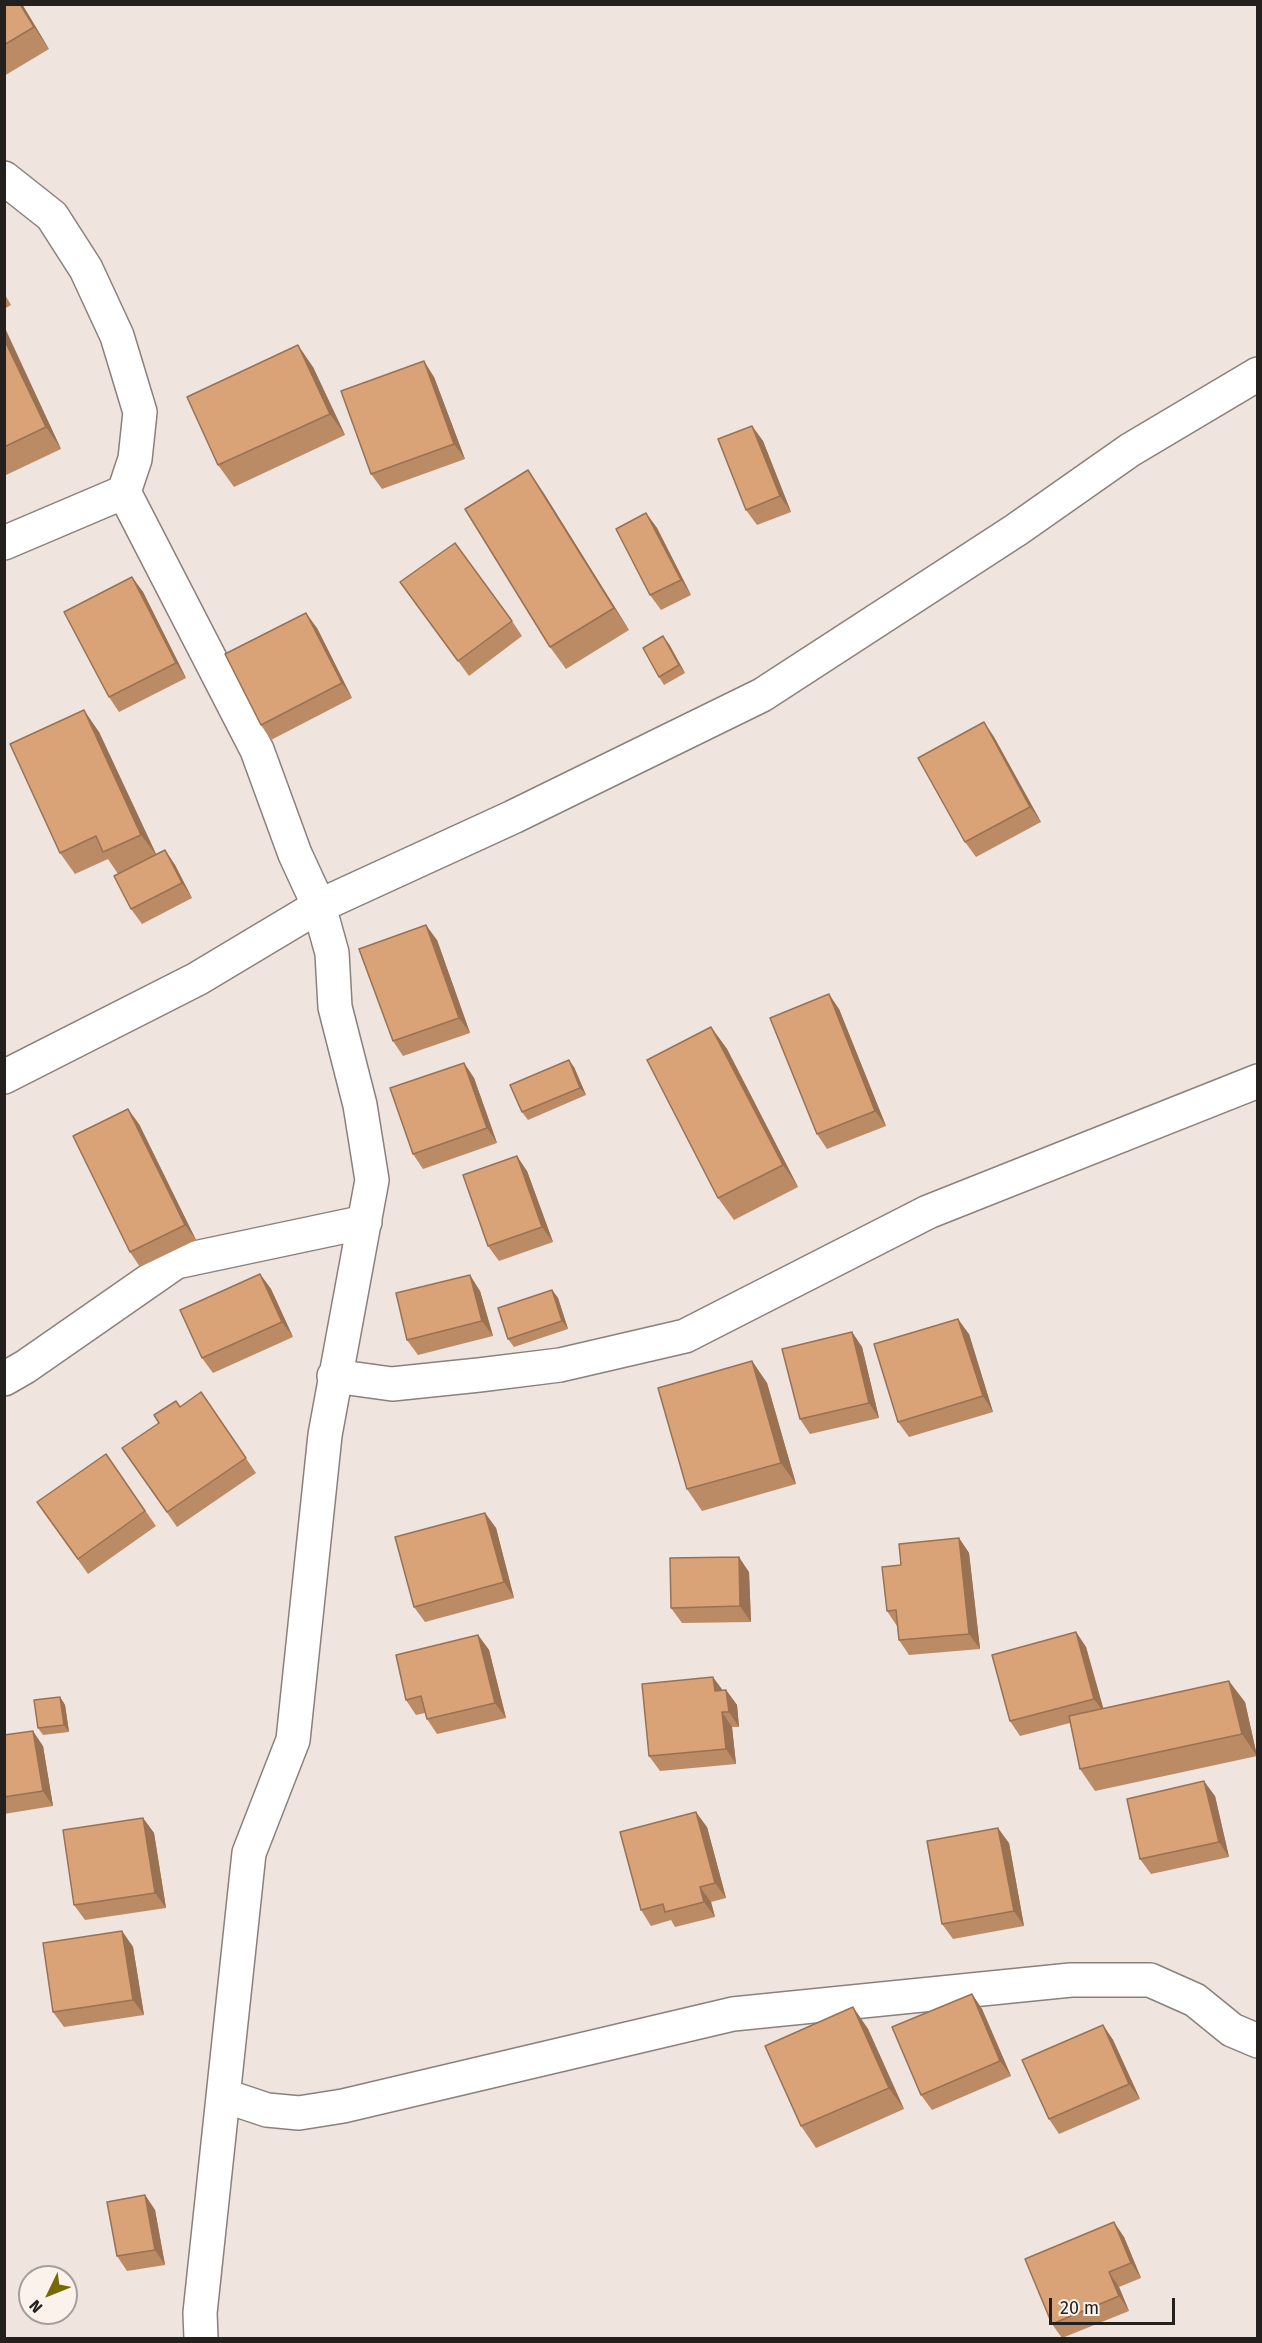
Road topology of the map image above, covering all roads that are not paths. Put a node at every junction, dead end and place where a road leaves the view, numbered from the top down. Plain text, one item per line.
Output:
1 (4, 178) edge
2 (1257, 374) edge
3 (124, 492) junction
4 (4, 543) edge
5 (319, 906) junction
6 (4, 1077) edge
7 (1257, 1082) edge
8 (365, 1222) junction
9 (334, 1376) junction
10 (4, 1379) edge
11 (1257, 2041) edge
12 (225, 2096) junction
13 (201, 2338) edge

1 - 3 street
2 - 5 street
3 - 4 street
3 - 5 street
5 - 6 street
5 - 8 street
7 - 9 street
8 - 9 street
8 - 10 street
9 - 12 street
11 - 12 street
12 - 13 street

